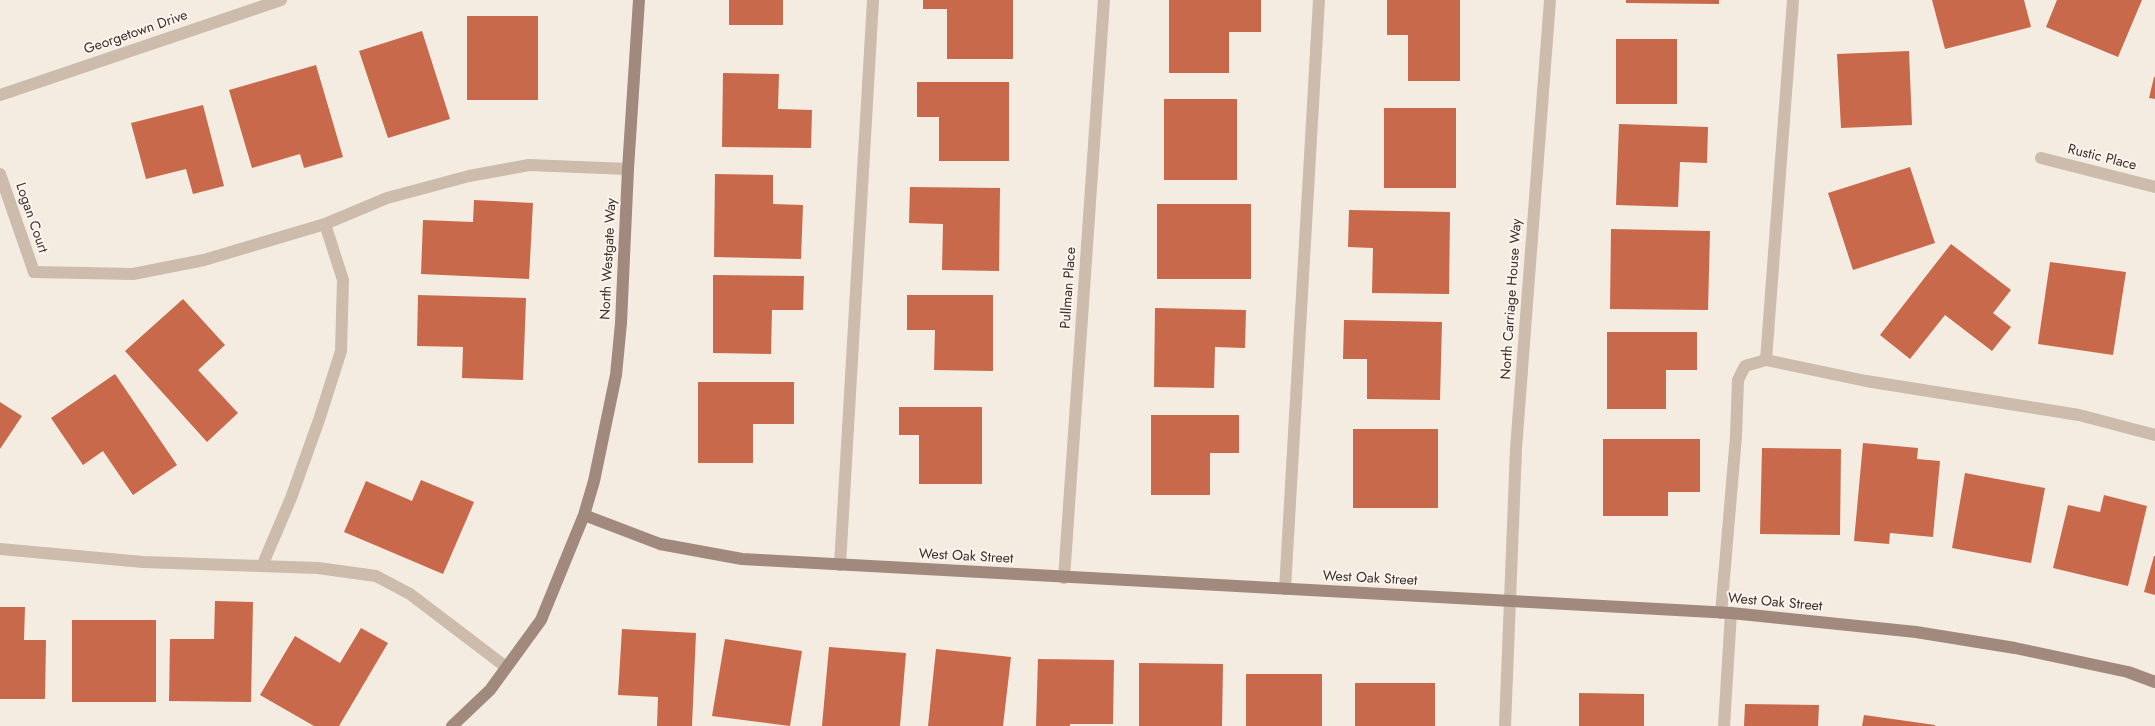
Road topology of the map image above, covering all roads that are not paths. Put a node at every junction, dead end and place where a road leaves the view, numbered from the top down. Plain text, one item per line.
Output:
1 (281, 0) edge
2 (639, 0) edge
3 (873, 0) edge
4 (1104, 0) edge
5 (1319, 0) edge
6 (1550, 0) edge
7 (1793, 0) edge
8 (0, 95) edge
9 (2041, 158) dead end
10 (628, 169) junction
11 (0, 174) edge
12 (2155, 187) edge
13 (325, 224) junction
14 (1766, 360) junction
15 (2155, 435) edge
16 (584, 515) junction
17 (0, 549) edge
18 (840, 565) junction
19 (262, 566) junction
20 (1064, 578) junction
21 (1285, 589) junction
22 (1511, 601) junction
23 (1726, 613) junction
24 (506, 667) junction
25 (2155, 682) edge
26 (454, 725) edge
27 (1506, 726) edge
28 (1724, 726) edge

1 - 8 street, Georgetown Drive
2 - 10 street, North Westgate Way
3 - 18 street
4 - 20 street, Pullman Place
5 - 21 street
6 - 22 street, North Carriage House Way
7 - 14 street
9 - 12 street, Rustic Place
10 - 13 street
10 - 16 street, North Westgate Way
11 - 13 street, Logan Court
13 - 19 street
14 - 15 street
14 - 23 street
16 - 18 street, West Oak Street
16 - 24 street, North Westgate Way
17 - 19 street
18 - 20 street, West Oak Street
19 - 24 street
20 - 21 street, West Oak Street
21 - 22 street, West Oak Street
22 - 23 street, West Oak Street
22 - 27 street, North Carriage House Way
23 - 25 street, West Oak Street
23 - 28 street
24 - 26 street, North Westgate Way

